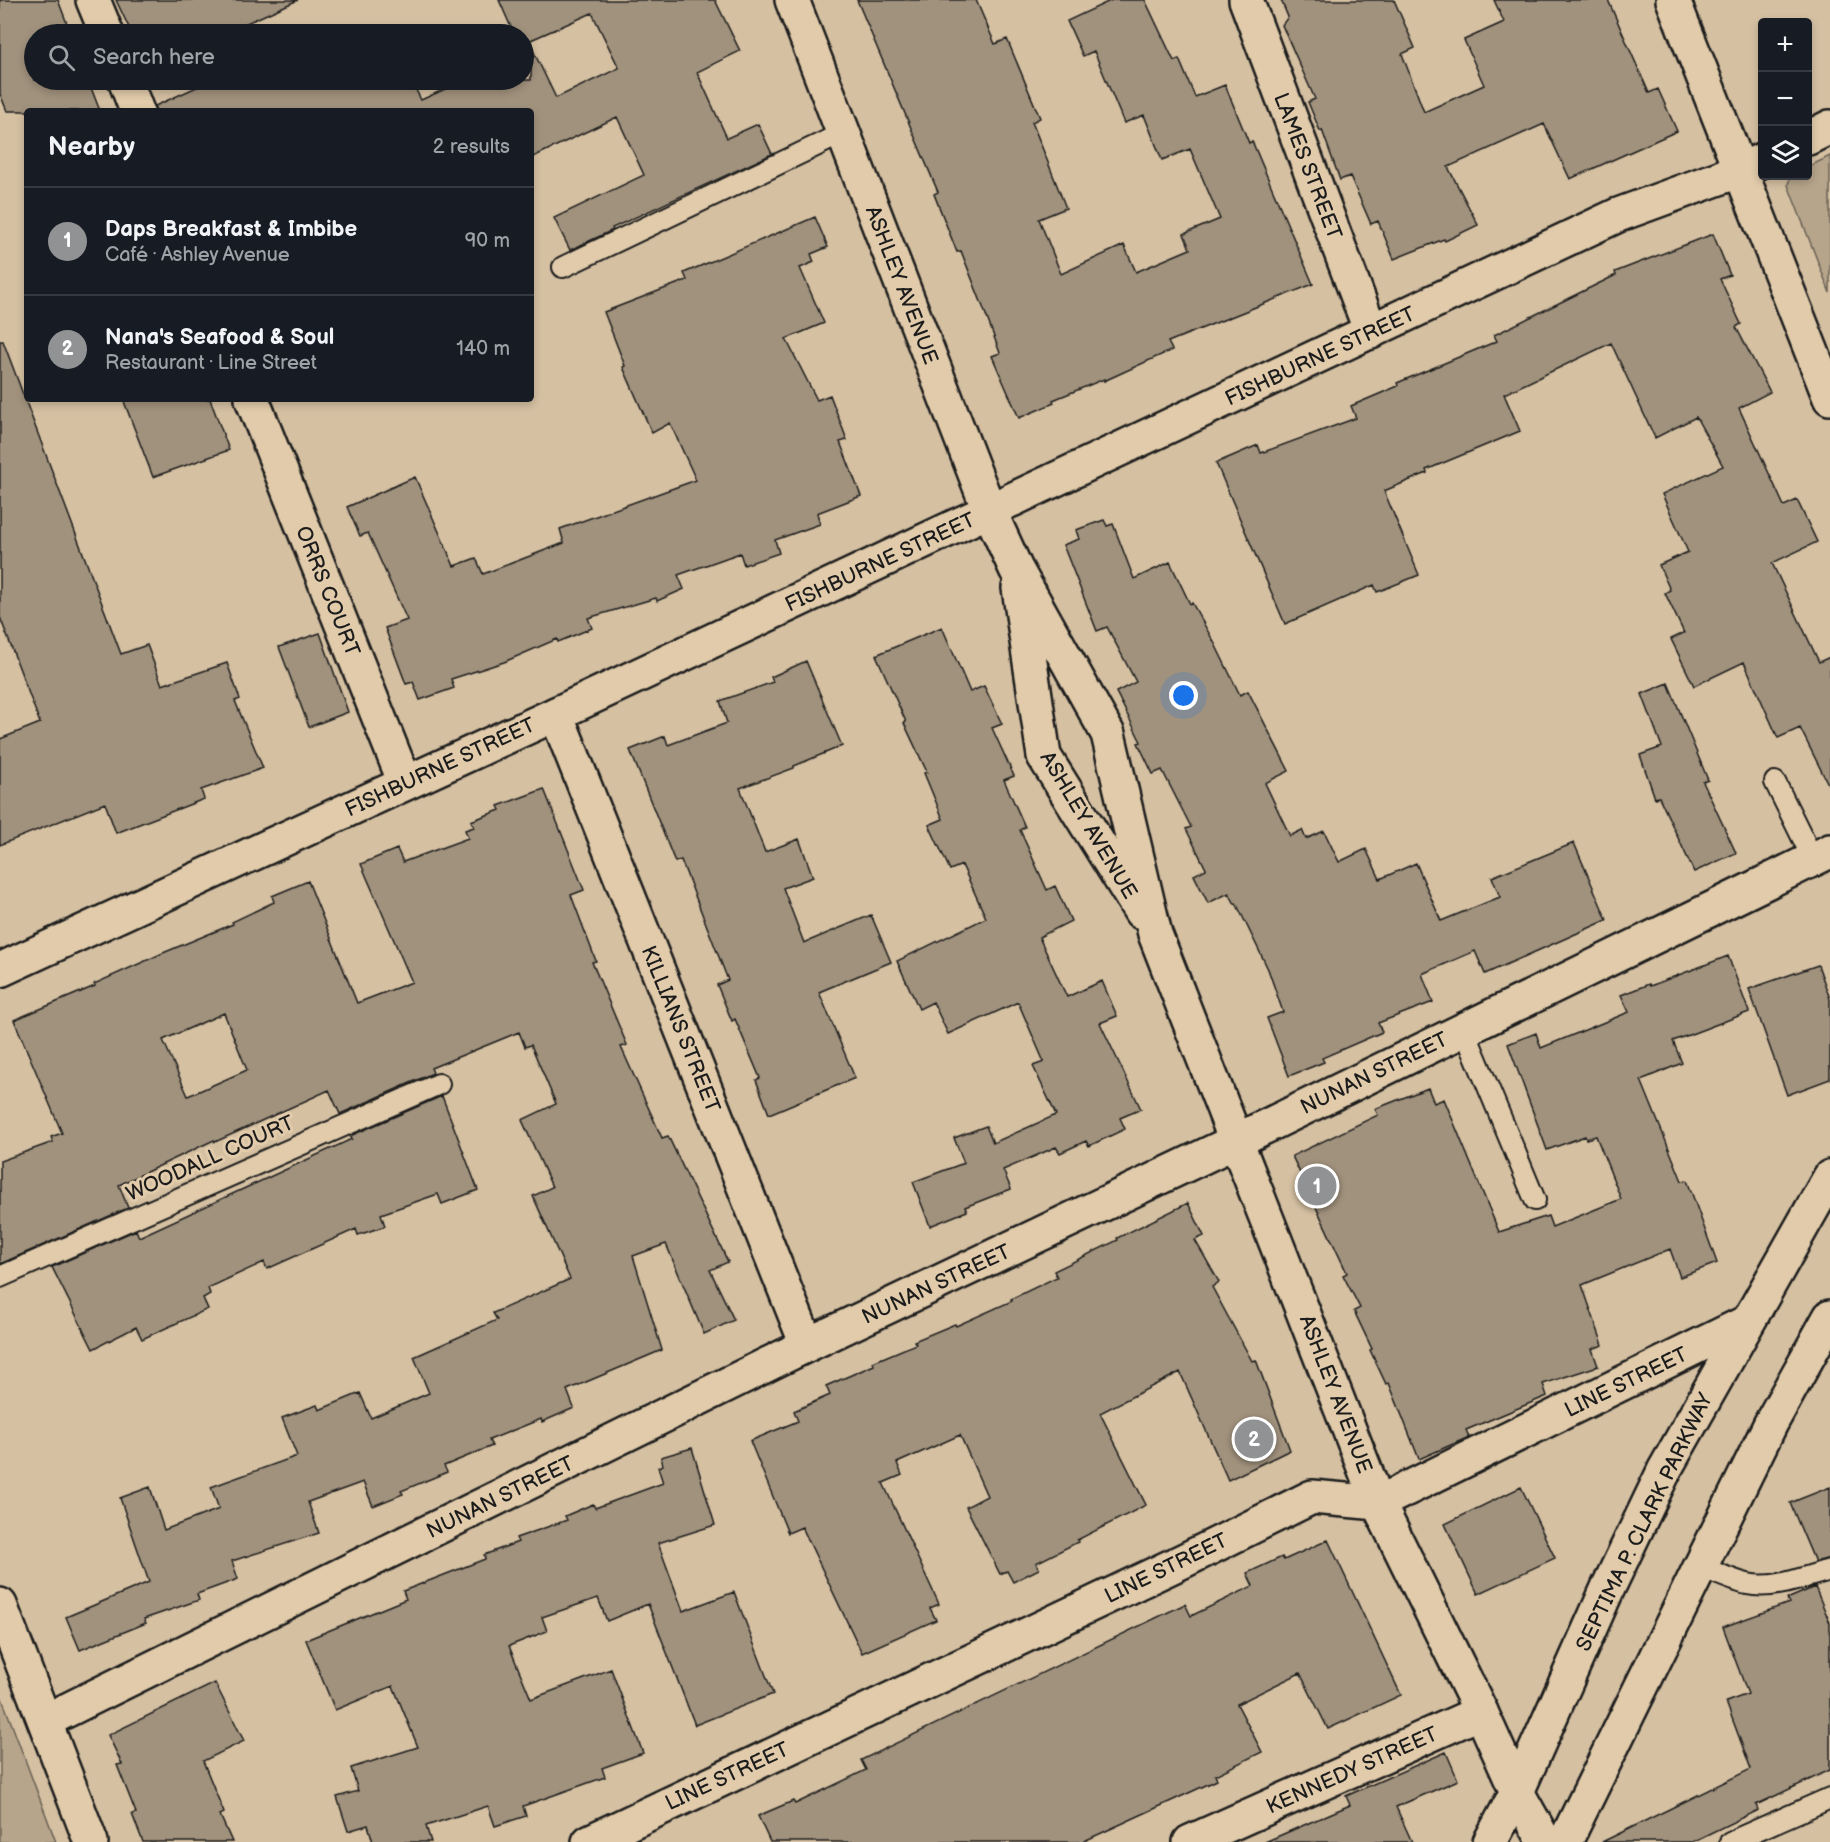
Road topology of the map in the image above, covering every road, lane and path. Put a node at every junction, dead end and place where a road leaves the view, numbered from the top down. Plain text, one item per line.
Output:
1 (93, 0) edge
2 (792, 0) edge
3 (1246, 0) edge
4 (1673, 0) edge
5 (103, 24) edge
6 (129, 90) edge
7 (136, 108) edge
8 (1830, 127) edge
9 (843, 133) junction
10 (1812, 136) edge
11 (1752, 165) edge
12 (563, 267) dead end
13 (1371, 332) junction
14 (1830, 398) edge
15 (253, 402) edge
16 (989, 510) junction
17 (1016, 569) junction
18 (556, 714) junction
19 (1775, 782) dead end
20 (405, 783) junction
21 (1821, 855) edge
22 (1155, 934) junction
23 (0, 970) edge
24 (1464, 1029) junction
25 (439, 1084) dead end
26 (1236, 1141) junction
27 (1830, 1177) edge
28 (1534, 1200) dead end
29 (0, 1277) edge
30 (1830, 1317) edge
31 (1747, 1322) junction
32 (807, 1345) junction
33 (1378, 1503) junction
34 (1699, 1566) junction
35 (1830, 1569) edge
36 (0, 1605) edge
37 (1481, 1712) junction
38 (45, 1720) junction
39 (1518, 1792) junction
40 (1830, 1798) edge
41 (92, 1842) edge
42 (589, 1842) edge
43 (1190, 1842) edge
44 (1490, 1842) edge
45 (1545, 1842) edge
46 (1565, 1842) edge
47 (1730, 1842) edge

1 - 5 main road
2 - 9 main road, ASHLEY AVENUE
3 - 13 main road, LAMES STREET
4 - 11 main road
6 - 7 main road
8 - 10 main road
9 - 12 lane
9 - 16 main road, ASHLEY AVENUE
11 - 13 main road, FISHBURNE STREET
11 - 14 main road
13 - 16 main road, FISHBURNE STREET
15 - 20 main road, ORRS COURT
16 - 17 main road, ASHLEY AVENUE
16 - 18 main road, FISHBURNE STREET
17 - 22 main road, ASHLEY AVENUE
17 - 22 main road, ASHLEY AVENUE
18 - 20 main road, FISHBURNE STREET
18 - 32 main road, KILLIANS STREET
19 - 21 lane
20 - 23 main road, FISHBURNE STREET
21 - 24 main road, NUNAN STREET
22 - 26 main road, ASHLEY AVENUE
24 - 26 main road, NUNAN STREET
24 - 28 lane
25 - 29 lane, WOODALL COURT
26 - 32 main road, NUNAN STREET
26 - 33 main road, ASHLEY AVENUE
27 - 31 main road, SEPTIMA P. CLARK PARKWAY
30 - 34 main road
31 - 33 main road, LINE STREET
31 - 39 main road, SEPTIMA P. CLARK PARKWAY
32 - 38 main road, NUNAN STREET
33 - 37 main road, ASHLEY AVENUE
33 - 42 main road, LINE STREET
34 - 35 lane
34 - 46 main road
36 - 38 main road
37 - 39 main road, ASHLEY AVENUE
37 - 43 main road, KENNEDY STREET
38 - 41 main road
39 - 44 main road, SEPTIMA P. CLARK PARKWAY
39 - 45 main road, ASHLEY AVENUE
40 - 47 lane

